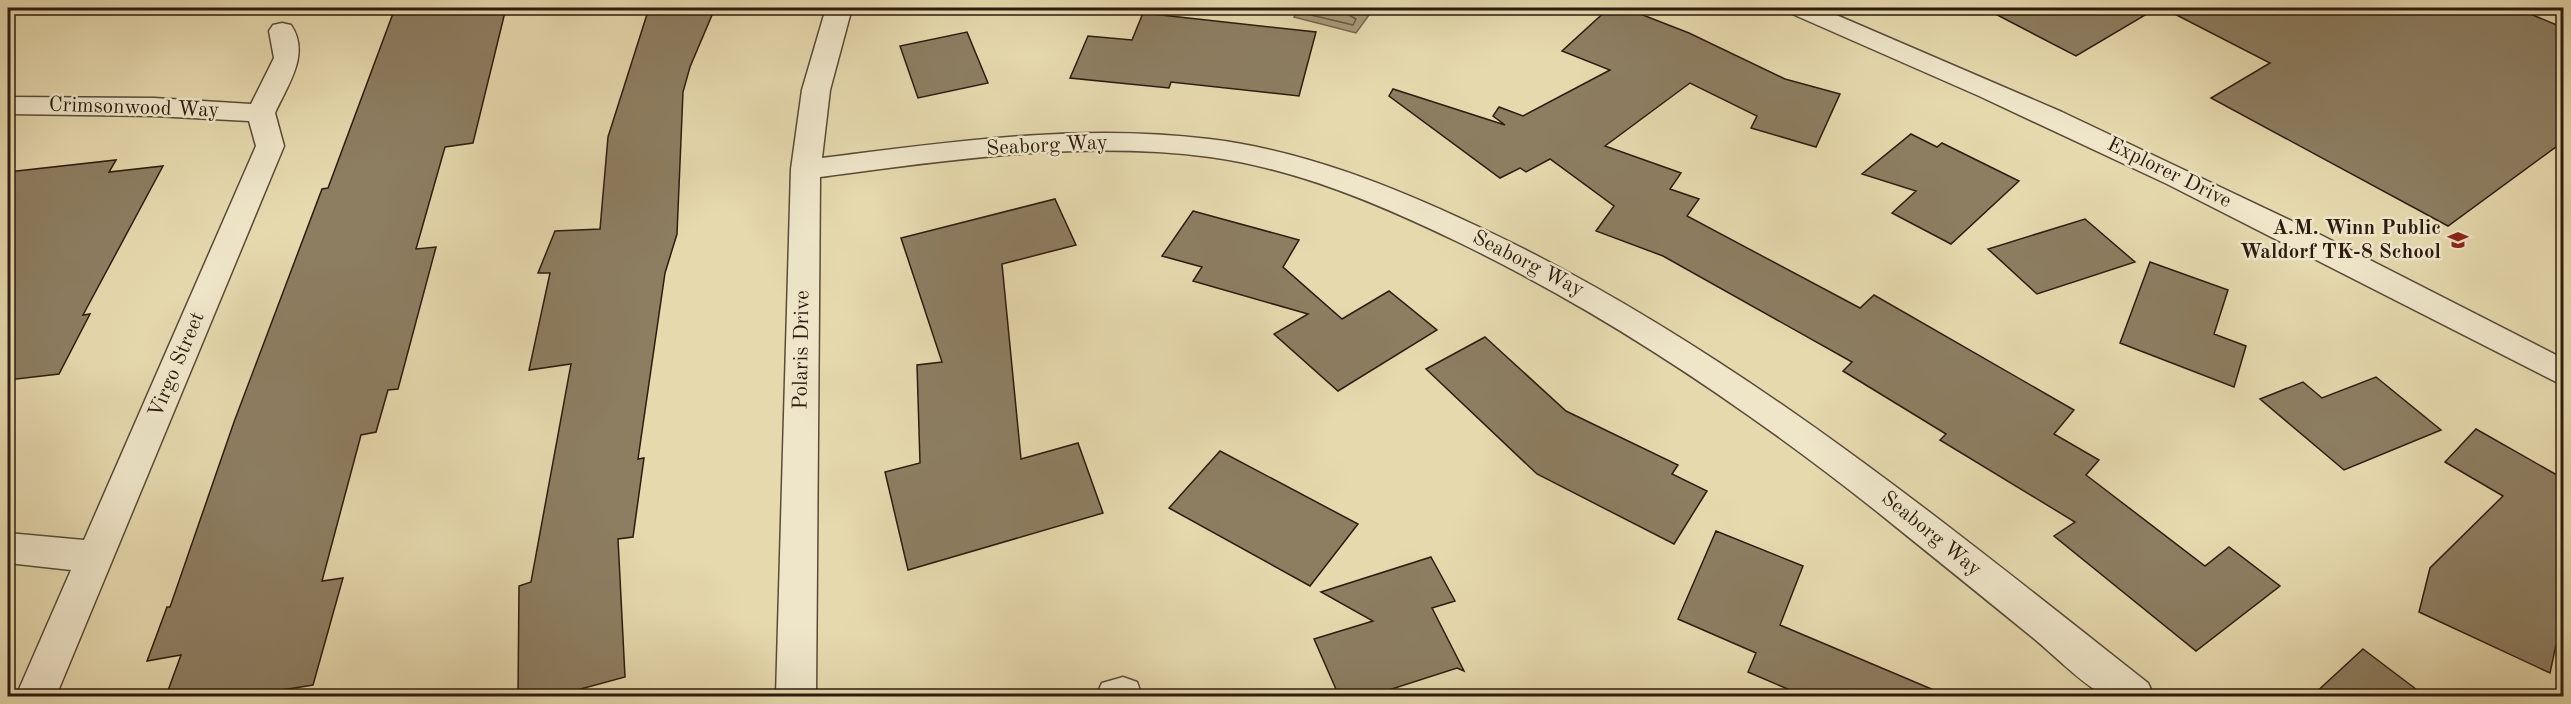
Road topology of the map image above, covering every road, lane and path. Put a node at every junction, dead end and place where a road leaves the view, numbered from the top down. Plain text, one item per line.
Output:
1 (839, 8) edge
2 (1798, 8) edge
3 (282, 30) dead end
4 (8, 105) edge
5 (261, 113) junction
6 (806, 169) junction
7 (2564, 374) edge
8 (8, 548) edge
9 (96, 557) junction
10 (36, 696) edge
11 (796, 696) edge
12 (2134, 696) edge

1 - 6 street, Polaris Drive
2 - 7 street, Explorer Drive
3 - 5 street
4 - 5 street, Crimsonwood Way
5 - 9 street, Virgo Street
6 - 11 street, Polaris Drive
6 - 12 street, Seaborg Way
8 - 9 street
9 - 10 street, Virgo Street

